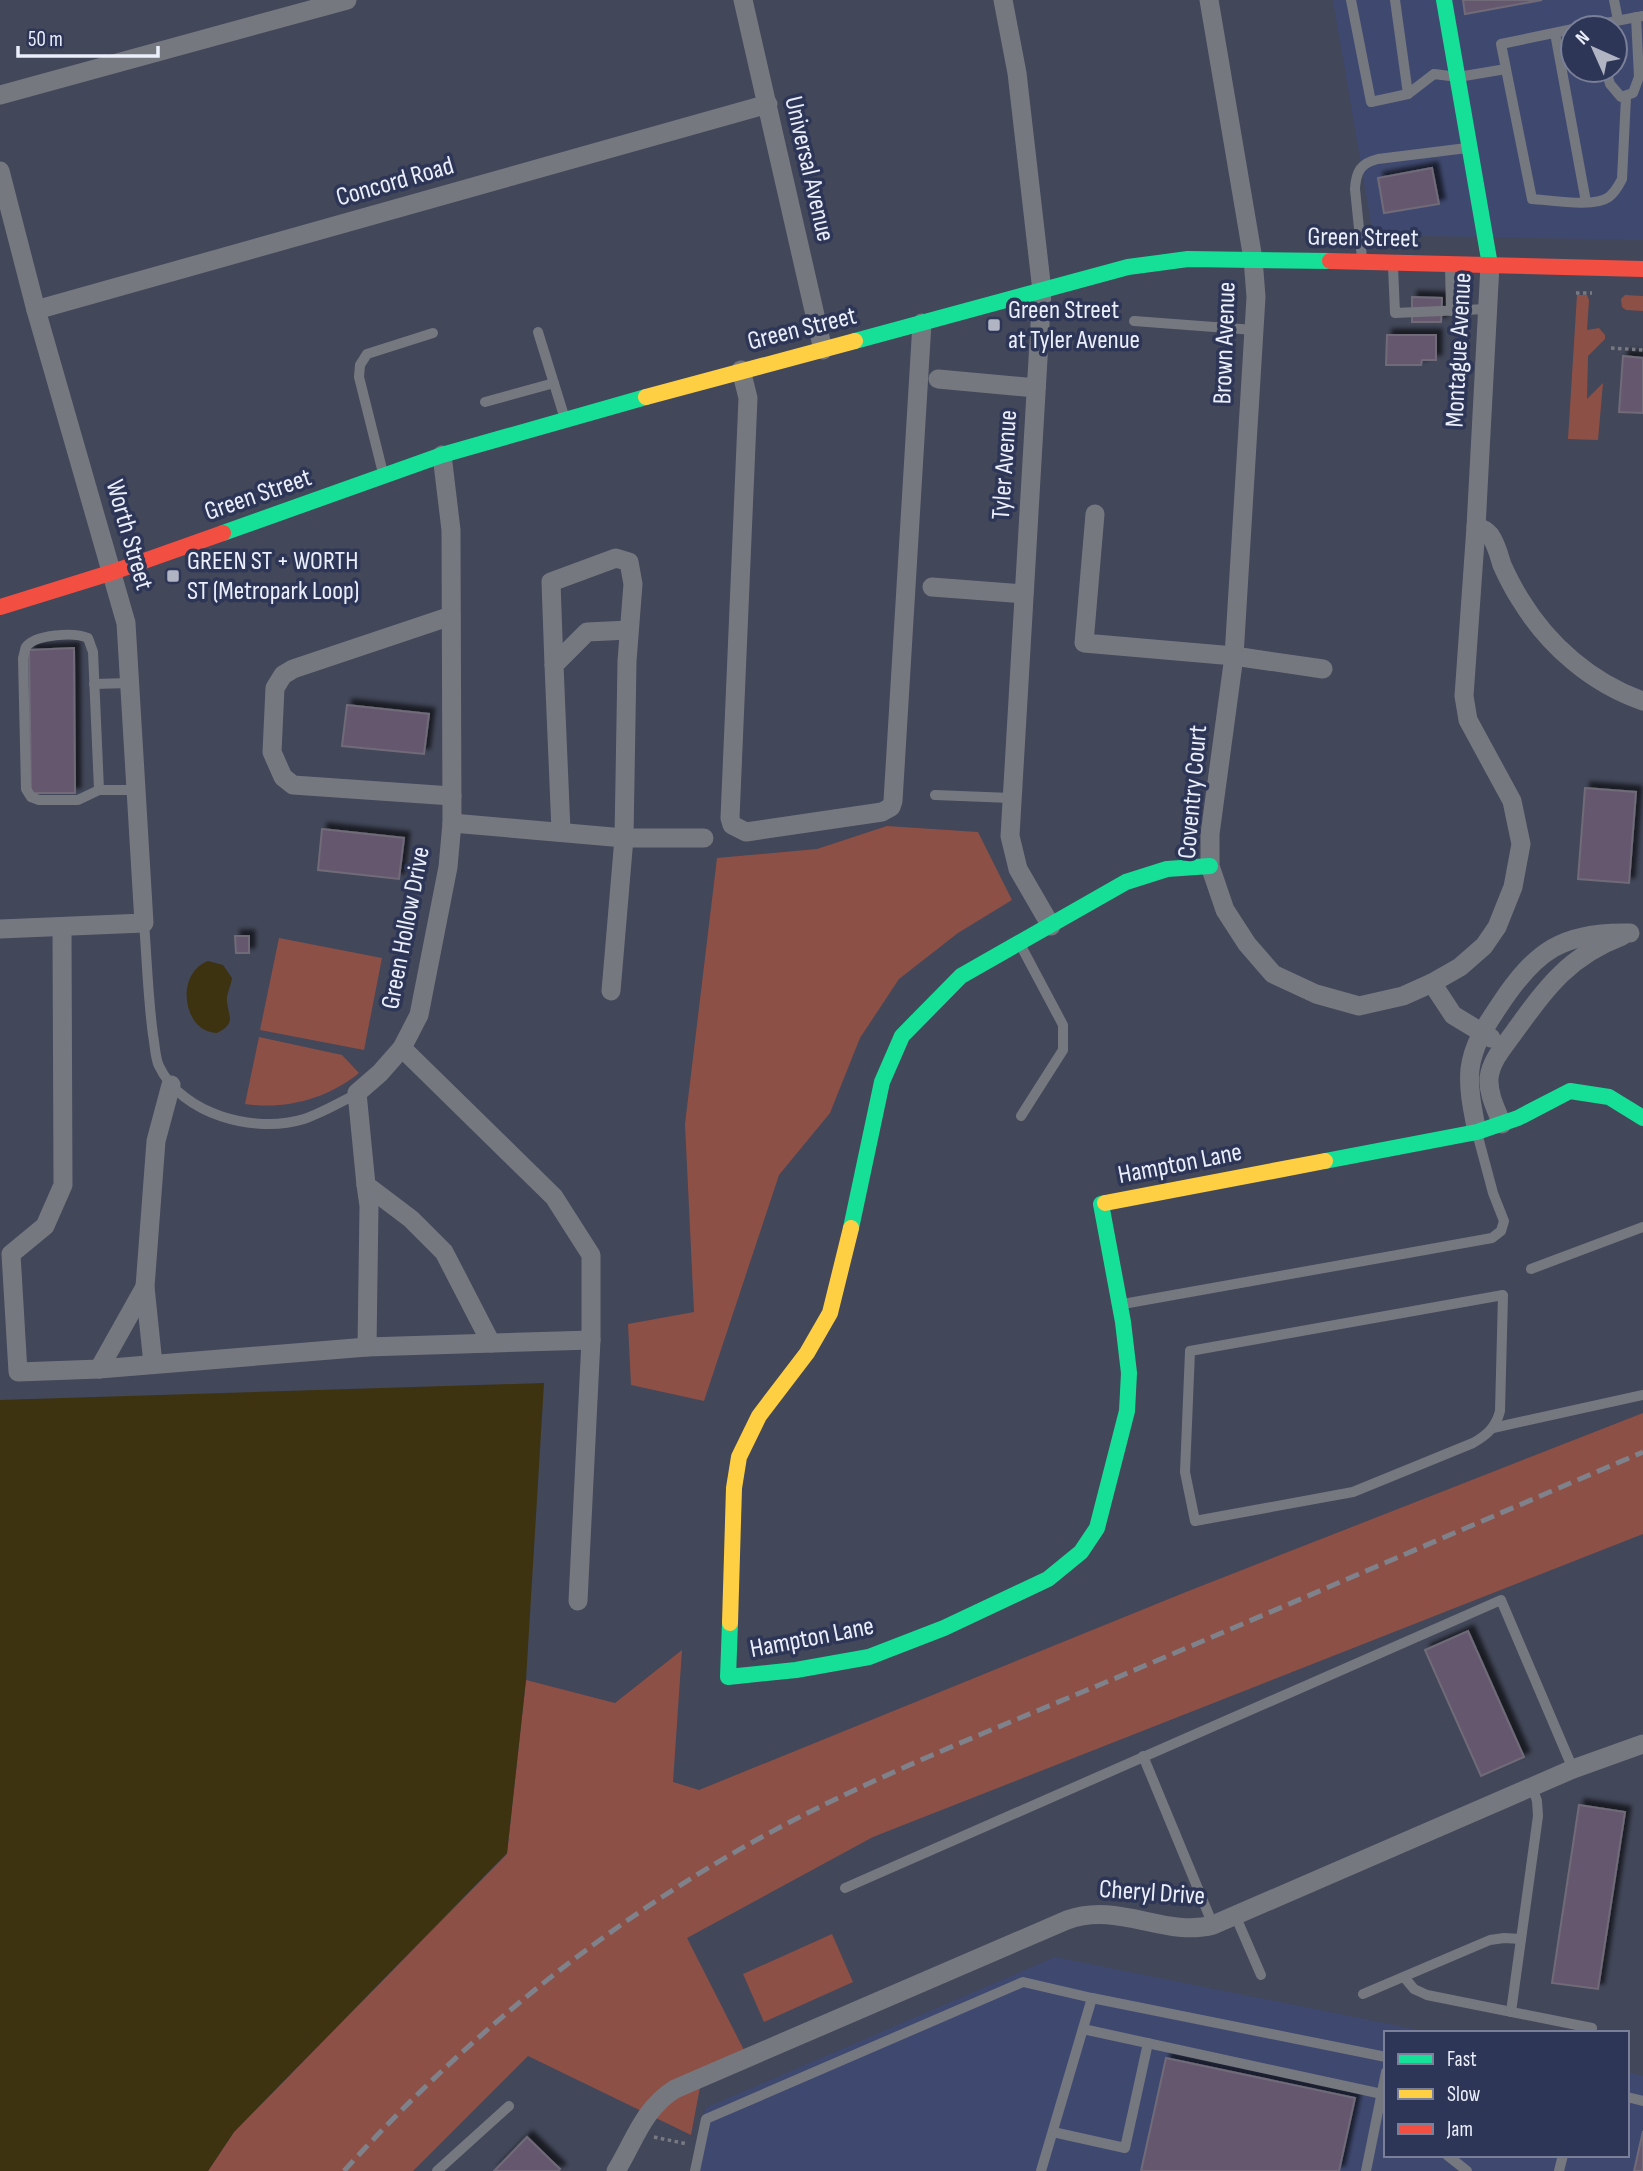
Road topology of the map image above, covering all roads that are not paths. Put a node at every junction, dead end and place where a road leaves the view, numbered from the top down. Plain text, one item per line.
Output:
1 (346, 0) edge
2 (743, 0) edge
3 (1003, 0) edge
4 (1209, 0) edge
5 (1351, 0) edge
6 (1395, 0) edge
7 (1444, 0) edge
8 (1640, 16) edge
9 (1559, 32) edge
10 (1555, 33) junction
11 (1506, 69) junction
12 (1458, 77) junction
13 (1610, 84) edge
14 (0, 94) edge
15 (1408, 94) junction
16 (1626, 97) junction
17 (768, 104) junction
18 (1471, 148) junction
19 (0, 171) edge
20 (1586, 202) junction
21 (1254, 260) junction
22 (1363, 262) junction
23 (1393, 262) junction
24 (1450, 264) junction
25 (1490, 265) junction
26 (1643, 269) edge
27 (1042, 291) junction
28 (1487, 309) junction
29 (36, 310) junction
30 (1451, 311) junction
31 (1135, 321) dead end
32 (922, 323) junction
33 (1254, 330) junction
34 (538, 332) dead end
35 (433, 333) dead end
36 (823, 350) junction
37 (741, 370) junction
38 (938, 379) dead end
39 (554, 383) junction
40 (1036, 388) junction
41 (485, 402) dead end
42 (565, 420) junction
43 (442, 455) junction
44 (384, 476) junction
45 (1095, 514) dead end
46 (1476, 527) junction
47 (113, 572) junction
48 (932, 587) dead end
49 (1024, 594) junction
50 (0, 607) edge
51 (452, 616) junction
52 (629, 630) junction
53 (1234, 656) junction
54 (554, 665) junction
55 (1323, 669) dead end
56 (130, 683) junction
57 (94, 684) junction
58 (1230, 691) joint
59 (1643, 701) edge
60 (1465, 706) joint
61 (99, 790) junction
62 (136, 790) junction
63 (935, 795) dead end
64 (452, 796) junction
65 (1011, 798) junction
66 (452, 823) junction
67 (561, 831) junction
68 (624, 838) junction
69 (704, 838) dead end
70 (1210, 866) junction
71 (144, 923) junction
72 (1051, 926) junction
73 (62, 927) junction
74 (0, 929) edge
75 (1637, 932) edge
76 (1019, 943) junction
77 (1528, 967) junction
78 (1432, 984) junction
79 (1548, 985) junction
80 (611, 991) dead end
81 (1482, 1033) junction
82 (1504, 1046) junction
83 (402, 1048) junction
84 (171, 1085) junction
85 (357, 1093) junction
86 (1021, 1116) dead end
87 (1643, 1118) edge
88 (1502, 1124) junction
89 (1477, 1132) junction
90 (366, 1185) junction
91 (1643, 1227) edge
92 (6, 1256) edge
93 (1531, 1269) dead end
94 (145, 1287) junction
95 (1119, 1305) junction
96 (591, 1340) junction
97 (491, 1343) junction
98 (367, 1347) junction
99 (153, 1364) junction
100 (99, 1370) junction
101 (1643, 1395) edge
102 (1493, 1427) junction
103 (578, 1601) dead end
104 (1643, 1744) edge
105 (1143, 1756) junction
106 (1573, 1769) junction
107 (1532, 1786) junction
108 (845, 1888) dead end
109 (1235, 1915) junction
110 (1213, 1925) junction
111 (1521, 1939) junction
112 (1261, 1975) dead end
113 (1404, 1977) junction
114 (1363, 1994) dead end
115 (1093, 1998) junction
116 (1511, 2012) junction
117 (1592, 2028) dead end
118 (1083, 2029) junction
119 (1148, 2043) junction
120 (1384, 2057) edge
121 (1382, 2101) edge
122 (509, 2106) dead end
123 (1053, 2132) junction
124 (1450, 2157) edge
125 (437, 2171) edge
126 (616, 2171) edge
127 (695, 2171) edge
128 (1041, 2171) edge
129 (1366, 2171) edge
130 (1467, 2171) edge

1 - 14 street
2 - 17 street, Universal Avenue
3 - 27 street, Tyler Avenue
4 - 21 street, Brown Avenue
5 - 15 lane
6 - 15 lane
7 - 12 street, Montague Avenue
8 - 16 lane
9 - 10 lane
10 - 11 lane
10 - 20 lane
11 - 12 lane
11 - 20 lane
12 - 15 lane
12 - 18 street, Montague Avenue
13 - 16 lane
16 - 20 lane
17 - 29 street, Concord Road
17 - 36 street, Universal Avenue
18 - 22 lane
18 - 25 street, Montague Avenue
19 - 29 street, Worth Street
21 - 22 street, Green Street
21 - 27 street, Green Street
21 - 33 street, Brown Avenue
22 - 23 street, Green Street
23 - 24 street, Green Street
23 - 30 lane
24 - 25 street, Green Street
24 - 30 lane
25 - 26 street, Green Street
25 - 28 street, Montague Avenue
27 - 32 street, Green Street
27 - 40 street, Tyler Avenue
28 - 30 lane
28 - 46 street, Montague Avenue
29 - 47 street, Worth Street
31 - 33 lane
32 - 36 street, Green Street
32 - 37 street
33 - 53 street, Brown Avenue
34 - 39 lane
35 - 44 lane
36 - 37 street, Green Street
37 - 42 street, Green Street
38 - 40 street
39 - 41 lane
39 - 42 lane
40 - 49 street, Tyler Avenue
42 - 43 street, Green Street
43 - 44 street, Green Street
43 - 51 street, Green Hollow Drive
44 - 47 street, Green Street
45 - 53 street
46 - 59 street
46 - 60 street, Montague Avenue
47 - 50 street, Green Street
47 - 56 street, Worth Street
48 - 49 street
49 - 65 street, Tyler Avenue
51 - 64 street, Green Hollow Drive
51 - 64 street
52 - 54 street
52 - 54 street
52 - 68 street
53 - 55 street
53 - 58 street, Brown Avenue
54 - 67 street
56 - 57 lane
56 - 62 street, Worth Street
57 - 61 lane
57 - 61 lane
58 - 70 street, Coventry Court
60 - 78 street, Coventry Court
61 - 62 lane
62 - 71 street, Worth Street
63 - 65 lane
64 - 66 street, Green Hollow Drive
65 - 72 street, Tyler Avenue
66 - 67 street
66 - 83 street, Green Hollow Drive
67 - 68 street
68 - 69 street
68 - 80 street
70 - 72 street, Hampton Lane
70 - 78 street, Coventry Court
71 - 73 street
71 - 84 lane
72 - 76 street, Hampton Lane
73 - 74 street
73 - 92 street
75 - 77 street
75 - 79 street
76 - 86 lane
76 - 95 street, Hampton Lane
77 - 79 street
77 - 81 street
78 - 81 street
79 - 82 street
81 - 82 street
81 - 89 street
82 - 88 street
83 - 85 street, Green Hollow Drive
83 - 96 street
84 - 85 lane
84 - 94 street
85 - 90 street
87 - 88 street, Hampton Lane
88 - 89 street, Hampton Lane
89 - 95 street, Hampton Lane
89 - 95 lane
90 - 97 street
90 - 98 street
91 - 93 lane
92 - 100 street
94 - 99 street
94 - 100 street
96 - 97 street
96 - 103 street
97 - 98 street
98 - 99 street
99 - 100 street
101 - 102 lane
102 - 102 lane
104 - 106 street, Cheryl Drive
105 - 106 lane
105 - 108 lane
105 - 110 lane
106 - 107 street, Cheryl Drive
107 - 109 street, Cheryl Drive
107 - 111 lane
109 - 110 street, Cheryl Drive
109 - 112 lane
110 - 126 street, Cheryl Drive
111 - 113 lane
111 - 116 lane
113 - 114 lane
113 - 116 lane
115 - 118 lane
115 - 120 lane
115 - 127 lane
116 - 117 lane
118 - 119 lane
118 - 123 lane
119 - 121 lane
119 - 123 lane
121 - 129 lane
122 - 125 lane
123 - 128 lane
124 - 130 lane

